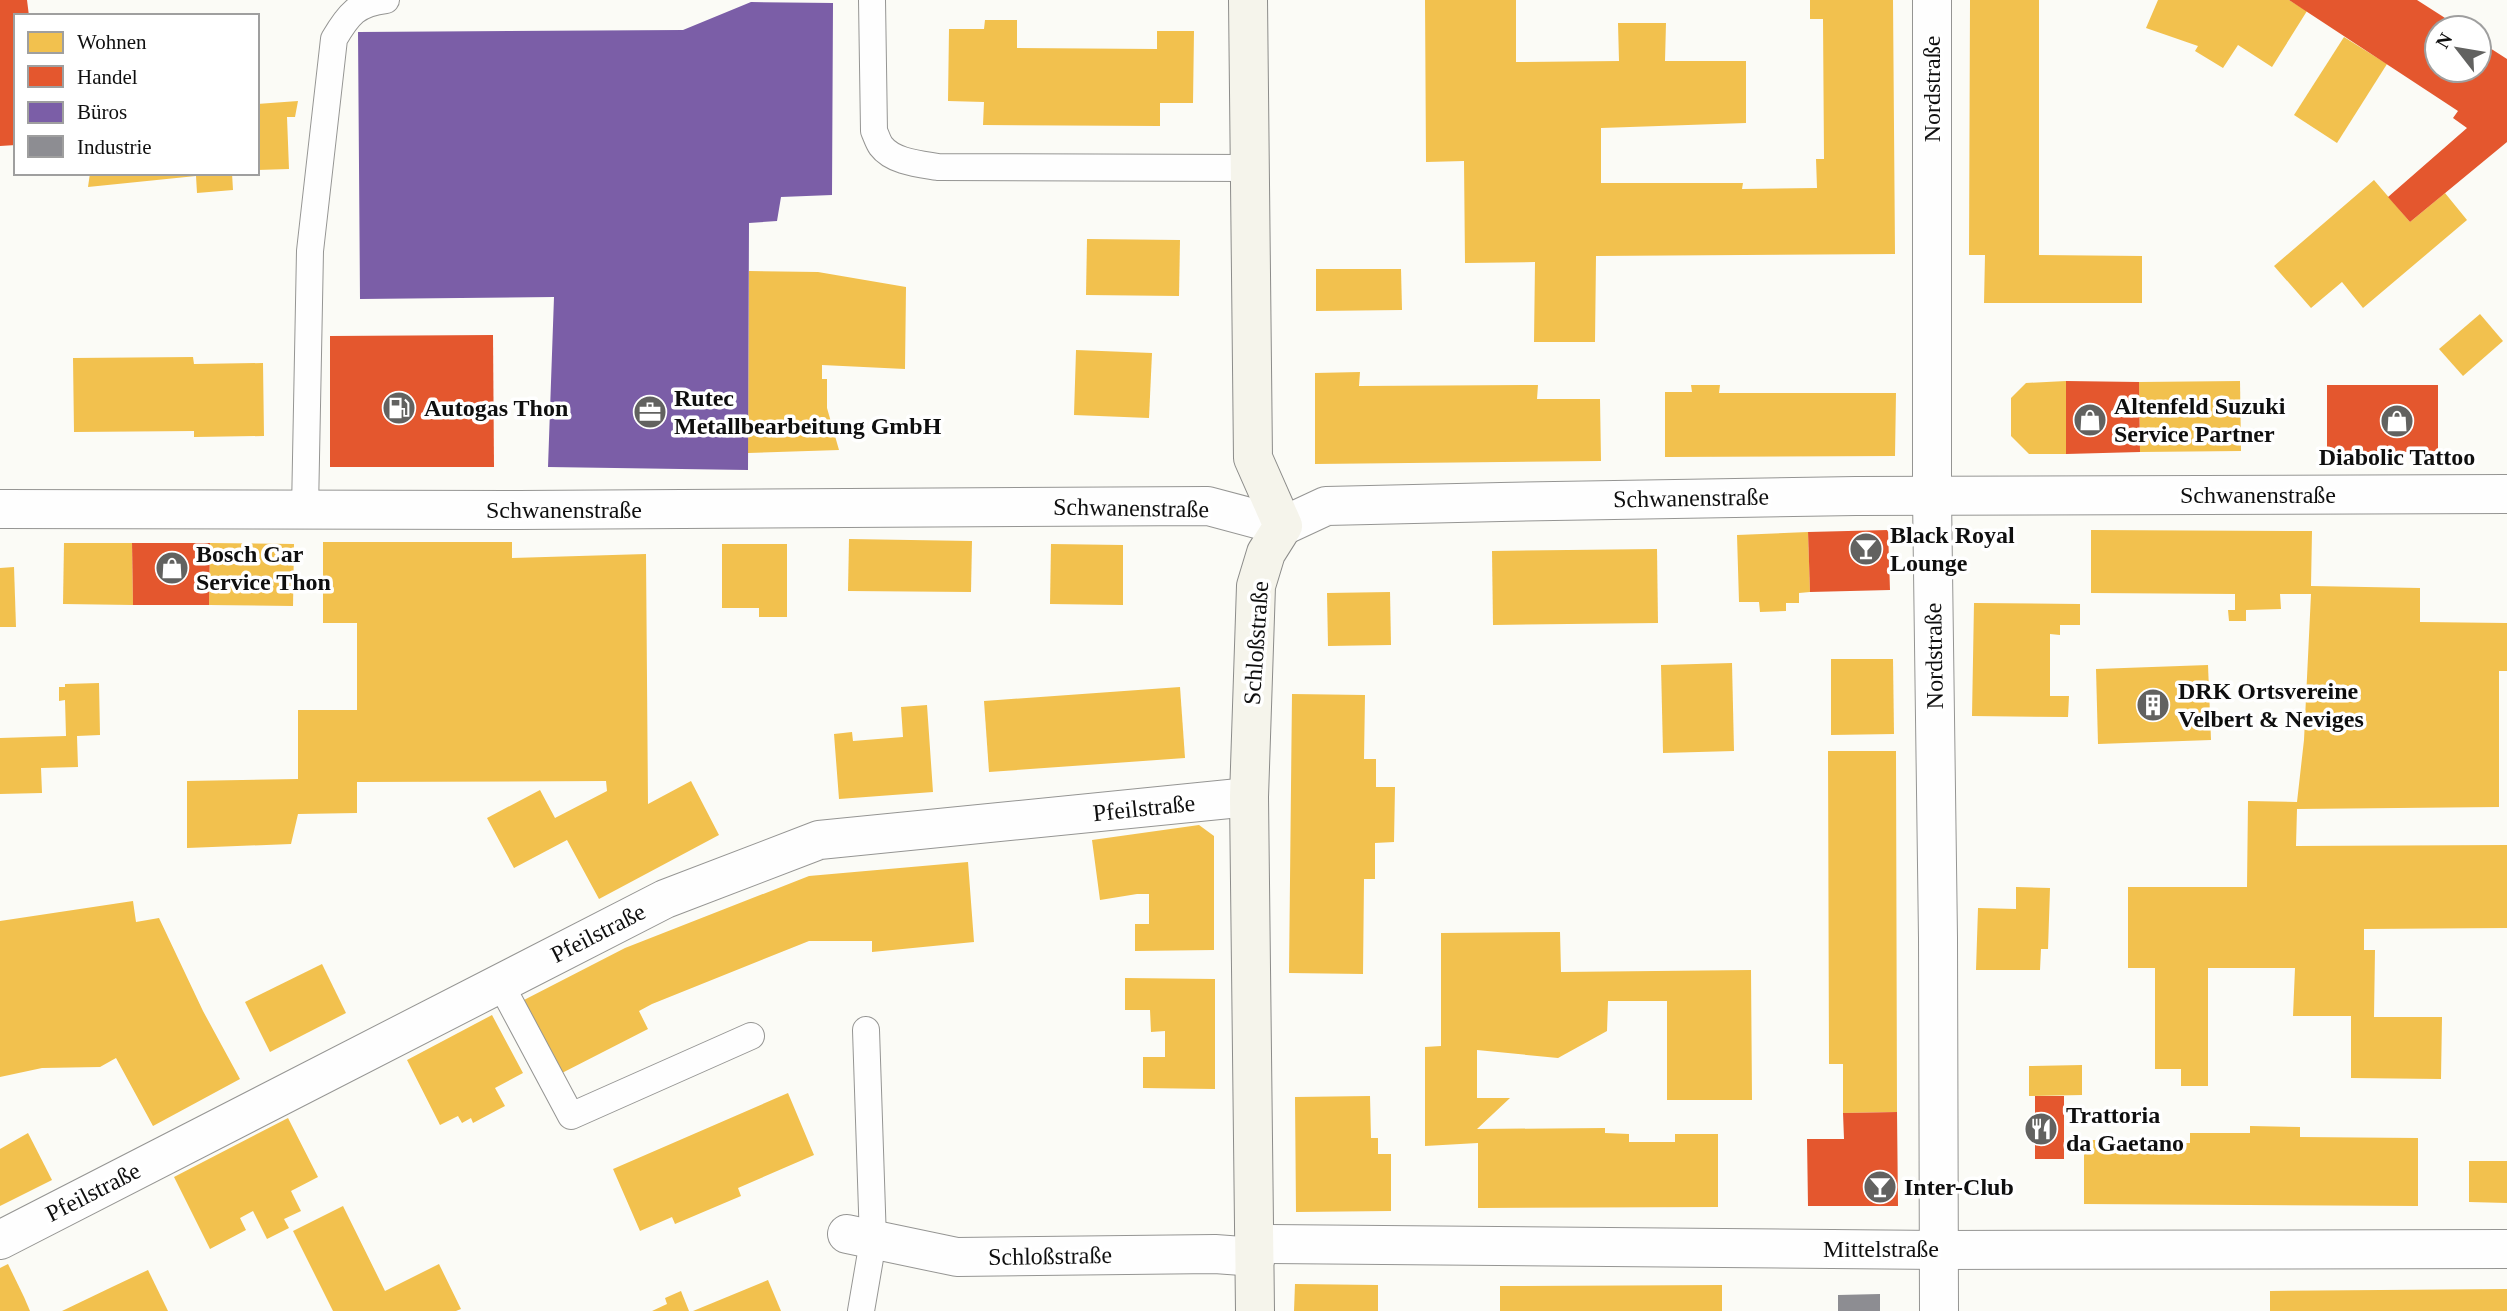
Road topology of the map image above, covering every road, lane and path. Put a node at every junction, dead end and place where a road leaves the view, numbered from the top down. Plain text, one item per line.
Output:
1 (386, 0) edge
2 (872, 0) edge
3 (1248, 0) edge
4 (1932, 0) edge
5 (1250, 167) junction
6 (2507, 494) edge
7 (1933, 497) junction
8 (0, 509) edge
9 (305, 510) junction
10 (1283, 526) junction
11 (1249, 797) junction
12 (500, 983) junction
13 (866, 1030) dead end
14 (751, 1036) dead end
15 (860, 1237) junction
16 (0, 1240) edge
17 (2507, 1249) edge
18 (1256, 1250) junction
19 (1939, 1250) junction
20 (861, 1311) edge
21 (1255, 1311) edge
22 (1939, 1311) edge

1 - 9 lane
2 - 5 lane
3 - 5 main road
4 - 7 street, Nordstraße
5 - 10 main road
6 - 7 street, Schwanenstraße
7 - 10 street, Schwanenstraße
7 - 19 street, Nordstraße
8 - 9 street, Schwanenstraße
9 - 10 street, Schwanenstraße
10 - 11 main road, Schloßstraße
11 - 12 street, Pfeilstraße
11 - 18 main road, Schloßstraße
12 - 14 lane
12 - 16 street, Pfeilstraße
13 - 15 lane
15 - 18 street, Schloßstraße
15 - 20 lane
17 - 19 street, Mittelstraße
18 - 19 street, Mittelstraße
18 - 21 main road, Schloßstraße
19 - 22 street, Nordstraße

